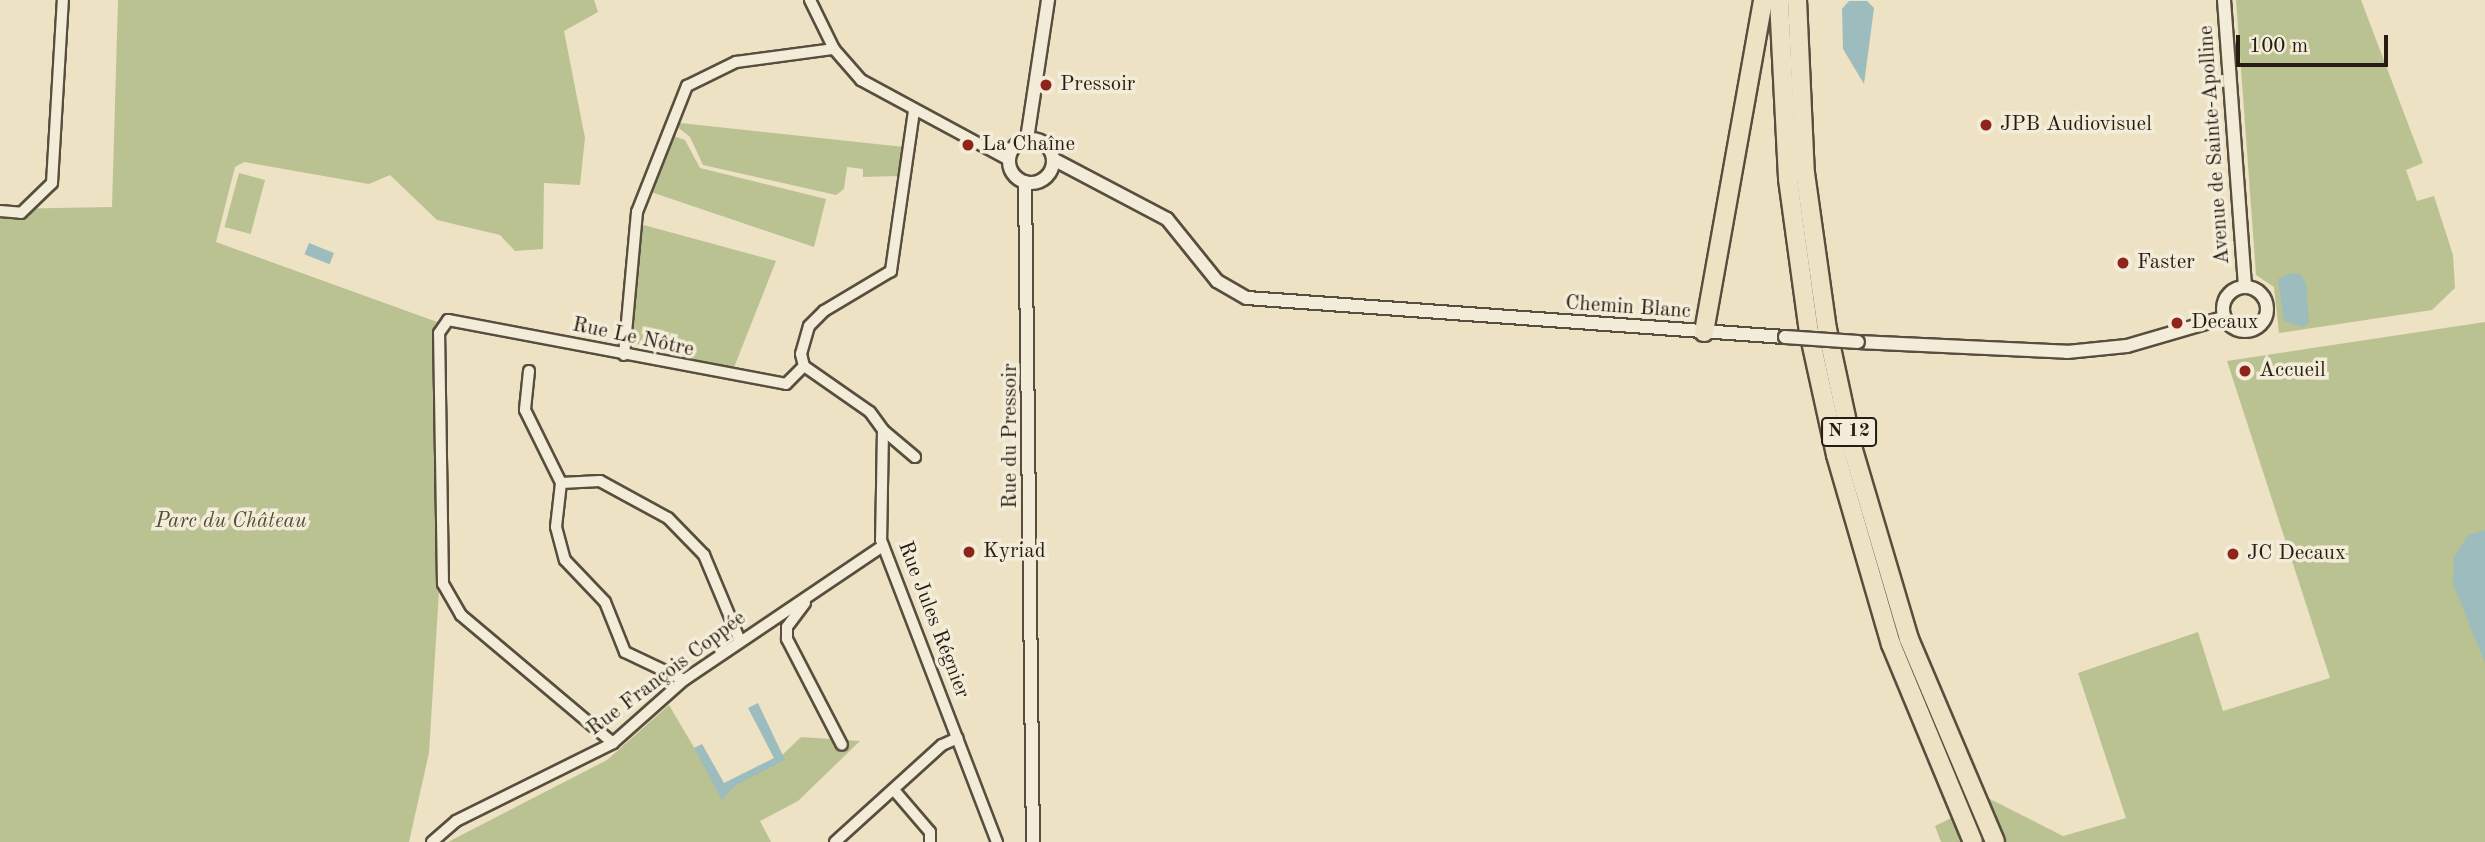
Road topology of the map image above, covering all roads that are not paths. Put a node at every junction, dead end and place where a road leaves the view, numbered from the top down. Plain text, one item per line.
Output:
1 (63, 0) edge
2 (810, 0) edge
3 (1048, 0) edge
4 (1763, 0) edge
5 (1779, 0) edge
6 (1797, 0) edge
7 (2224, 0) edge
8 (834, 49) junction
9 (914, 111) junction
10 (1034, 140) junction
11 (1011, 155) junction
12 (1052, 165) junction
13 (1041, 181) junction
14 (1025, 182) junction
15 (1030, 209) junction
16 (0, 211) edge
17 (2245, 286) junction
18 (2223, 318) junction
19 (1703, 332) junction
20 (624, 355) junction
21 (804, 366) junction
22 (529, 371) dead end
23 (883, 430) junction
24 (915, 457) dead end
25 (561, 483) junction
26 (883, 546) junction
27 (812, 595) junction
28 (740, 641) junction
29 (684, 680) junction
30 (958, 738) junction
31 (613, 743) junction
32 (842, 745) dead end
33 (894, 790) junction
34 (1030, 838) edge
35 (432, 842) edge
36 (835, 842) edge
37 (930, 842) edge
38 (997, 842) edge
39 (1973, 842) edge
40 (1995, 842) edge

1 - 16 street
2 - 8 street
3 - 10 street
4 - 19 highway
5 - 39 highway, N 12
6 - 40 highway, N 12
7 - 17 street, Avenue de Sainte-Apolline
8 - 9 street
8 - 20 street
9 - 11 street
9 - 21 street
10 - 11 street
10 - 12 street
11 - 14 street
12 - 13 street
12 - 19 street, Chemin Blanc
13 - 14 street
13 - 15 street, Rue du Pressoir
14 - 15 street, Rue du Pressoir
15 - 34 street, Rue du Pressoir
17 - 18 street
17 - 18 street
18 - 19 street, Chemin Blanc, bridge
20 - 21 street, Rue Le Nôtre
20 - 31 street, Rue Le Nôtre
21 - 23 street
22 - 25 street
23 - 24 street
23 - 26 street, Rue Jules Régnier
25 - 28 street
25 - 29 street
26 - 27 street, Rue François Coppée
26 - 30 street, Rue Jules Régnier
27 - 28 street, Rue François Coppée
27 - 32 street
28 - 29 street, Rue François Coppée
29 - 31 street, Rue François Coppée
30 - 33 street
30 - 38 street, Rue Jules Régnier
31 - 35 street, Rue François Coppée
33 - 36 street
33 - 37 street

